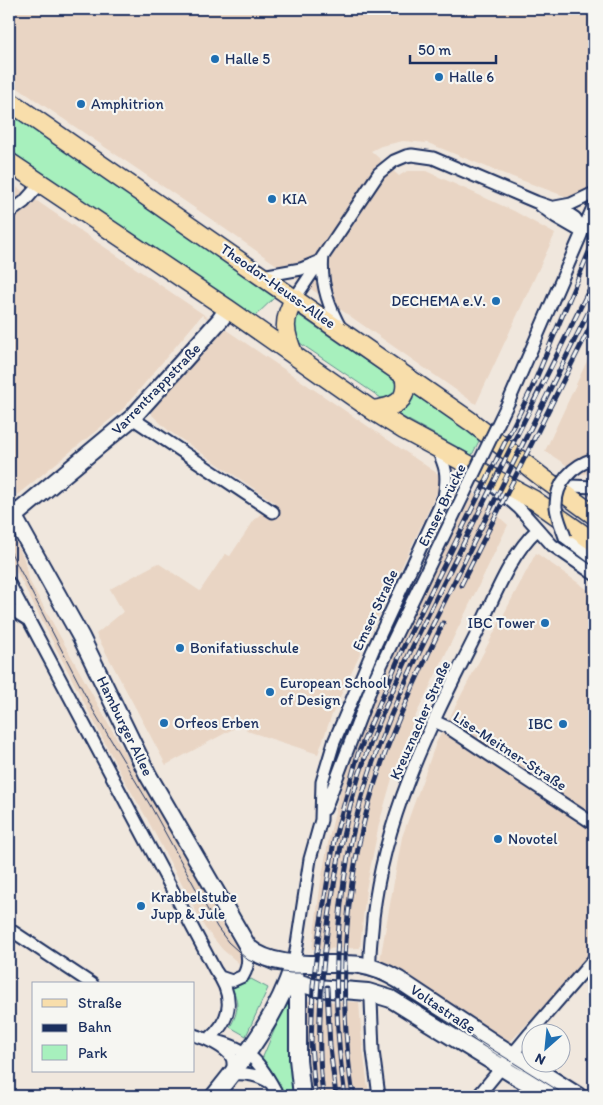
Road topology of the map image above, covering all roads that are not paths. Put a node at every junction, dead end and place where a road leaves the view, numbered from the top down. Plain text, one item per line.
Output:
1 (9, 100) edge
2 (9, 162) edge
3 (40, 184) junction
4 (594, 193) edge
5 (536, 202) junction
6 (594, 205) edge
7 (555, 208) junction
8 (9, 213) edge
9 (583, 231) junction
10 (321, 258) junction
11 (262, 276) junction
12 (295, 298) junction
13 (228, 309) junction
14 (343, 332) junction
15 (294, 355) junction
16 (404, 375) junction
17 (372, 410) junction
18 (132, 418) junction
19 (437, 448) junction
20 (594, 459) edge
21 (467, 463) junction
22 (543, 478) junction
23 (594, 487) edge
24 (273, 512) dead end
25 (10, 515) edge
26 (594, 515) edge
27 (538, 530) junction
28 (594, 542) edge
29 (594, 559) edge
30 (594, 574) edge
31 (9, 583) edge
32 (9, 612) edge
33 (28, 620) junction
34 (434, 720) junction
35 (321, 820) junction
36 (594, 824) edge
37 (9, 928) edge
38 (244, 942) junction
39 (594, 959) edge
40 (294, 964) junction
41 (370, 967) junction
42 (220, 977) junction
43 (89, 982) edge
44 (296, 982) junction
45 (368, 992) junction
46 (540, 1022) edge
47 (195, 1035) edge
48 (208, 1039) junction
49 (520, 1046) edge
50 (247, 1053) junction
51 (512, 1055) junction
52 (502, 1068) junction
53 (232, 1074) junction
54 (271, 1083) junction
55 (214, 1096) edge
56 (278, 1096) edge
57 (302, 1096) edge
58 (379, 1096) edge
59 (478, 1096) edge
60 (552, 1096) edge
61 (578, 1096) edge

1 - 11 main road, Theodor-Heuss-Allee
2 - 3 main road
3 - 8 street
3 - 13 main road
4 - 7 street
5 - 7 street
5 - 9 street
5 - 10 street
6 - 9 street, Emser Brücke
7 - 9 street
9 - 35 street, Emser Brücke, bridge
10 - 11 street
10 - 12 street
10 - 14 street
11 - 12 main road, Theodor-Heuss-Allee
12 - 14 main road, Theodor-Heuss-Allee
12 - 15 main road
13 - 15 main road
13 - 18 street, Varrentrappstraße
14 - 16 main road, Theodor-Heuss-Allee
15 - 17 main road
16 - 17 main road
16 - 22 main road, Theodor-Heuss-Allee
17 - 19 main road
18 - 24 street
18 - 25 street, Varrentrappstraße
19 - 21 main road
19 - 35 street, Emser Straße
20 - 29 street, bridge
21 - 27 street
21 - 28 main road
22 - 23 street, Theodor-Heuss-Allee
22 - 26 main road, Theodor-Heuss-Allee
25 - 38 street, Hamburger Allee
27 - 30 street
27 - 34 street, Kreuznacher Straße
31 - 33 street
32 - 33 street
33 - 42 street
34 - 36 street, Lise-Meitner-Straße
34 - 41 street, Kreuznacher Straße
35 - 40 street, Emser Straße
37 - 43 street
38 - 40 street, Hamburger Allee
38 - 42 street, Hamburger Allee
39 - 46 street
40 - 41 street, Voltastraße
40 - 44 street
40 - 50 street
41 - 51 street, Voltastraße
42 - 48 street
44 - 45 street, Voltastraße
44 - 57 street
45 - 52 street, Voltastraße
45 - 58 street
47 - 48 street
48 - 50 street
48 - 53 street
49 - 51 street
50 - 53 street
50 - 54 street
51 - 52 street
51 - 61 street, Voltastraße
52 - 59 street
52 - 60 street, Voltastraße
53 - 54 street
53 - 55 street
54 - 56 street

